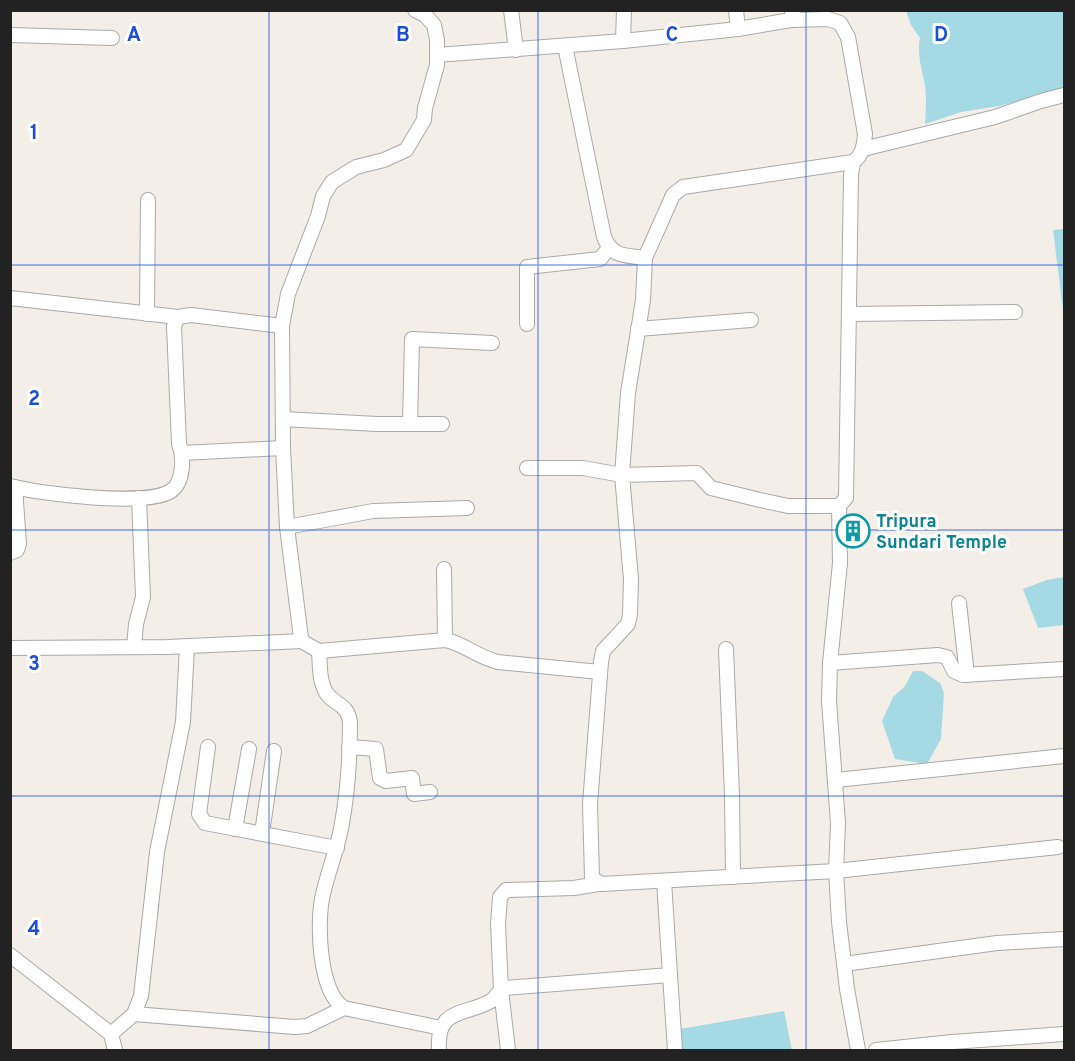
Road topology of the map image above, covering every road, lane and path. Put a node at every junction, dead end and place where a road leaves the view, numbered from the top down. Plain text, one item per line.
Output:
1 (416, 10) edge
2 (511, 10) edge
3 (624, 10) edge
4 (736, 10) edge
5 (792, 15) edge
6 (738, 29) junction
7 (10, 35) edge
8 (112, 38) dead end
9 (623, 41) junction
10 (565, 46) junction
11 (516, 50) junction
12 (437, 55) junction
13 (1065, 95) edge
14 (863, 149) junction
15 (854, 162) junction
16 (148, 200) dead end
17 (609, 248) junction
18 (645, 258) junction
19 (10, 298) edge
20 (1015, 312) dead end
21 (147, 314) junction
22 (849, 314) junction
23 (178, 317) junction
24 (751, 320) dead end
25 (527, 324) dead end
26 (282, 326) junction
27 (638, 329) junction
28 (492, 343) dead end
29 (283, 419) junction
30 (410, 424) junction
31 (442, 424) dead end
32 (283, 448) junction
33 (182, 453) junction
34 (527, 468) dead end
35 (622, 475) junction
36 (13, 487) edge
37 (139, 498) junction
38 (839, 506) junction
39 (467, 508) dead end
40 (287, 527) junction
41 (10, 553) edge
42 (444, 569) dead end
43 (959, 603) dead end
44 (445, 640) junction
45 (302, 641) junction
46 (134, 647) junction
47 (187, 647) junction
48 (10, 648) edge
49 (726, 649) dead end
50 (319, 651) junction
51 (830, 663) junction
52 (1065, 669) edge
53 (600, 672) junction
54 (967, 675) junction
55 (208, 747) dead end
56 (349, 747) junction
57 (249, 749) dead end
58 (274, 751) dead end
59 (1065, 756) edge
60 (836, 780) junction
61 (430, 792) dead end
62 (235, 828) junction
63 (262, 833) junction
64 (337, 848) junction
65 (1058, 848) dead end
66 (836, 871) junction
67 (733, 877) junction
68 (664, 881) junction
69 (598, 884) junction
70 (1065, 939) edge
71 (10, 955) edge
72 (844, 964) junction
73 (670, 975) junction
74 (501, 990) junction
75 (344, 1008) junction
76 (134, 1014) junction
77 (441, 1028) junction
78 (111, 1034) junction
79 (1065, 1034) edge
80 (115, 1050) edge
81 (439, 1050) edge
82 (508, 1050) edge
83 (675, 1050) edge
84 (858, 1050) edge
85 (876, 1050) edge

1 - 12 street
2 - 11 street
3 - 9 street
4 - 6 street
5 - 6 street
5 - 14 street
6 - 9 street
7 - 8 street
9 - 10 street
10 - 11 street
10 - 17 street
11 - 12 street
12 - 26 street
13 - 14 street
14 - 15 street
15 - 18 street
15 - 22 street
16 - 21 street
17 - 18 street
17 - 25 street
18 - 27 street
19 - 21 street
20 - 22 street
21 - 23 street
22 - 38 street
23 - 26 street
23 - 33 street
24 - 27 street
26 - 29 street
27 - 35 street
28 - 30 street
29 - 30 street
29 - 32 street
30 - 31 street
32 - 33 street
32 - 40 street
33 - 37 street
34 - 35 street
35 - 38 street
35 - 53 street
36 - 37 street
36 - 41 street
37 - 46 street
38 - 51 street
39 - 40 street
40 - 45 street
42 - 44 street
43 - 54 street
44 - 50 street
44 - 53 street
45 - 47 street
45 - 50 street
46 - 47 street
46 - 48 street
47 - 76 street
49 - 67 street
50 - 56 street
51 - 54 street
51 - 60 street
52 - 54 street
53 - 69 street
55 - 62 street
56 - 61 street
56 - 64 street
57 - 62 street
58 - 63 street
59 - 60 street
60 - 66 street
62 - 63 street
63 - 64 street
64 - 75 street
65 - 66 street
66 - 67 street
66 - 72 street
67 - 68 street
68 - 69 street
68 - 73 street
69 - 74 street
70 - 72 street
71 - 78 street
72 - 84 street
73 - 74 street
73 - 83 street
74 - 77 street
74 - 82 street
75 - 76 street
75 - 77 street
76 - 78 street
77 - 81 street
78 - 80 street
79 - 85 street

